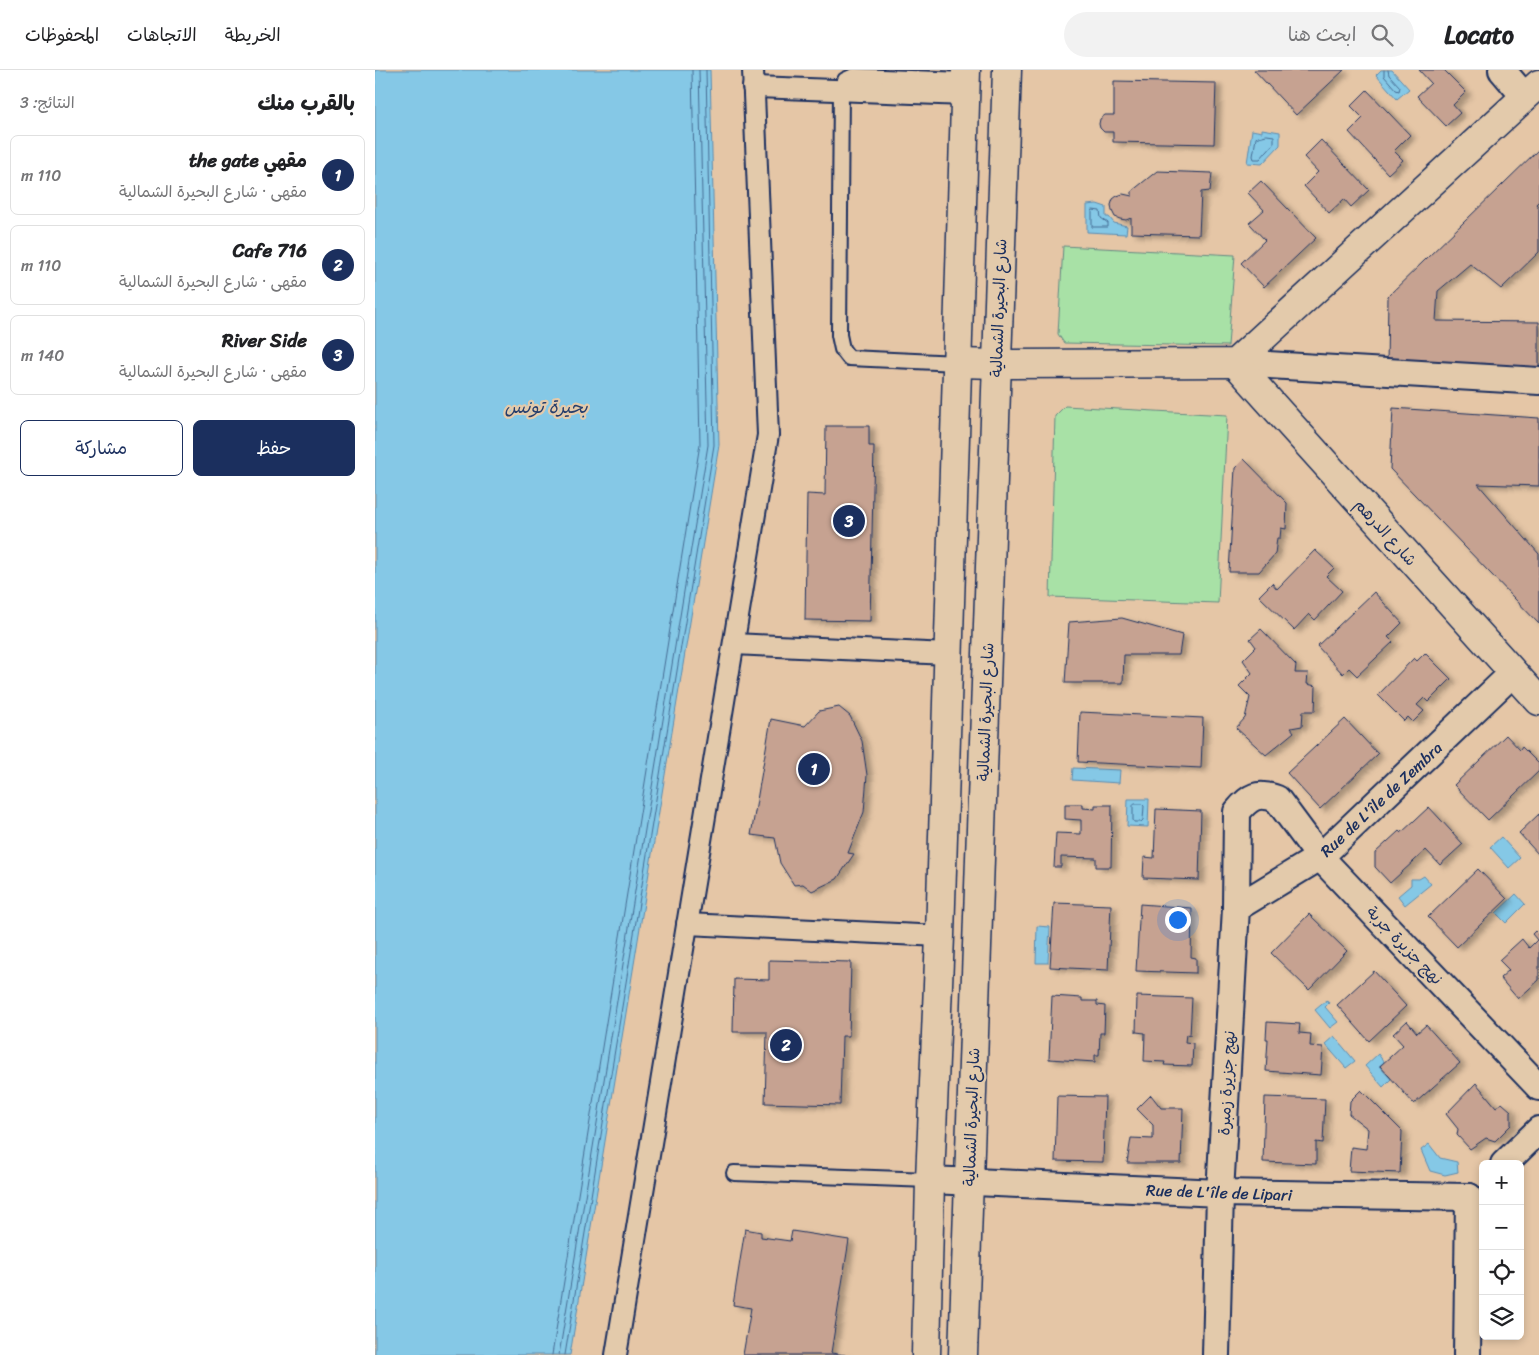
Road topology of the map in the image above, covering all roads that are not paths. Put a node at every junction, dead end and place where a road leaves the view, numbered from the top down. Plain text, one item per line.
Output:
1 (1007, 70) edge
2 (1502, 70) edge
3 (753, 78) edge
4 (966, 82) edge
5 (841, 90) junction
6 (1532, 90) edge
7 (957, 363) junction
8 (1235, 363) junction
9 (997, 364) junction
10 (1539, 381) edge
11 (734, 644) junction
12 (948, 654) junction
13 (1513, 673) junction
14 (1539, 701) edge
15 (1237, 812) joint
16 (1320, 856) junction
17 (1236, 908) junction
18 (687, 924) junction
19 (940, 936) junction
20 (1539, 1087) edge
21 (1539, 1130) edge
22 (1508, 1160) edge
23 (734, 1173) dead end
24 (930, 1180) junction
25 (969, 1182) junction
26 (1476, 1191) edge
27 (1220, 1193) junction
28 (615, 1355) edge
29 (926, 1355) edge
30 (963, 1355) edge
31 (1217, 1355) edge
32 (1467, 1355) edge

1 - 9 main road, شارع البحيرة الشمالية
2 - 6 street
3 - 5 street
3 - 11 street
4 - 5 street
4 - 7 main road
5 - 7 lane
6 - 8 main road
7 - 9 main road
7 - 12 main road
8 - 9 main road
8 - 10 street
8 - 13 main road, شارع الدرهم
9 - 25 main road, شارع البحيرة الشمالية
11 - 12 street
11 - 18 street
12 - 19 main road
13 - 14 main road, شارع الدرهم
13 - 16 street, Rue de L'île de Zembra
15 - 16 street, نهج جزيرة جربة
15 - 17 street, نهج جزيرة زمبرة
16 - 17 street, Rue de L'île de Zembra
16 - 20 street, نهج جزيرة جربة
17 - 27 street, نهج جزيرة زمبرة
18 - 19 street
18 - 28 street
19 - 24 main road
21 - 22 street
23 - 24 lane
24 - 25 street, Rue de L'île de Lipari
24 - 29 main road
25 - 27 street, Rue de L'île de Lipari
25 - 30 main road, شارع البحيرة الشمالية
26 - 27 street, Rue de L'île de Lipari
26 - 32 street
27 - 31 street, نهج جزيرة زمبرة

